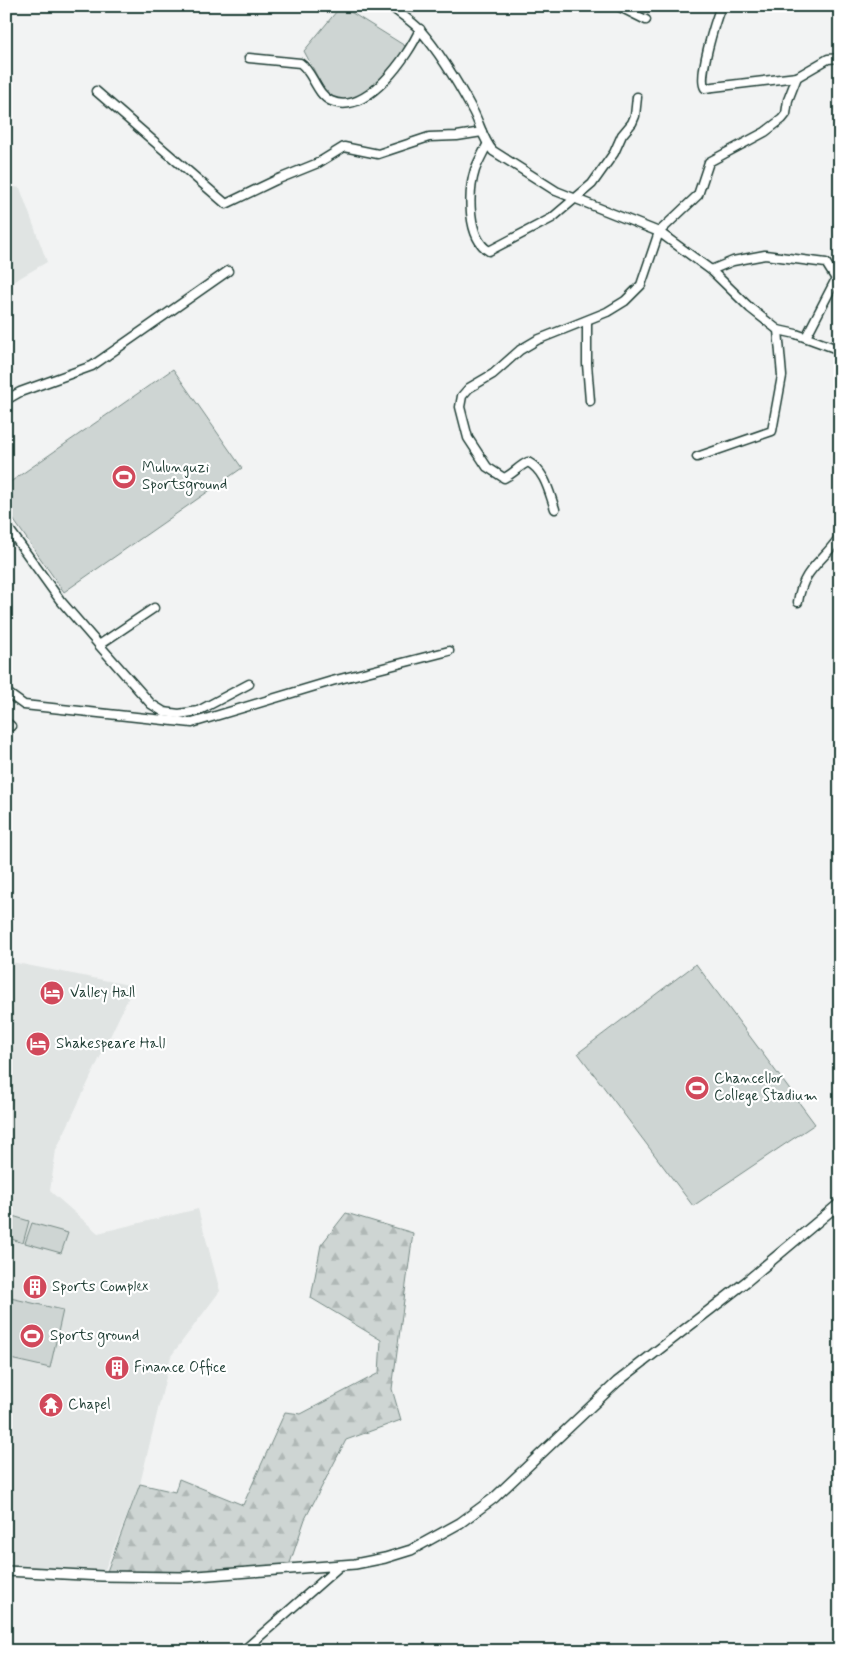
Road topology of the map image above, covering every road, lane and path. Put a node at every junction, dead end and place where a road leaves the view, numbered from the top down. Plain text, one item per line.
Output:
1 (390, 6) edge
2 (618, 6) edge
3 (721, 6) edge
4 (646, 20) dead end
5 (420, 29) junction
6 (249, 58) dead end
7 (840, 58) edge
8 (797, 77) junction
9 (96, 92) dead end
10 (637, 96) dead end
11 (482, 132) junction
12 (487, 145) junction
13 (575, 200) junction
14 (659, 232) junction
15 (711, 270) junction
16 (228, 271) dead end
17 (587, 321) junction
18 (778, 330) junction
19 (806, 337) junction
20 (840, 350) edge
21 (6, 400) edge
22 (590, 401) dead end
23 (697, 458) dead end
24 (555, 509) dead end
25 (6, 525) edge
26 (840, 536) edge
27 (798, 602) dead end
28 (154, 608) dead end
29 (99, 645) junction
30 (449, 651) dead end
31 (249, 684) dead end
32 (6, 692) edge
33 (840, 1203) edge
34 (342, 1565) junction
35 (6, 1570) edge
36 (243, 1651) edge

1 - 5 street
2 - 4 street
3 - 8 street
5 - 6 street
5 - 11 street
7 - 8 street
8 - 14 street
9 - 11 street
10 - 13 street
11 - 12 street
12 - 13 street
12 - 13 street
13 - 14 street
14 - 15 street
14 - 17 street
15 - 18 street
15 - 19 street
16 - 21 street
17 - 22 street
17 - 24 street
18 - 19 street
18 - 23 street
19 - 20 street
25 - 29 street
26 - 27 street
28 - 29 street
29 - 31 street
30 - 32 street
33 - 34 street
34 - 35 street
34 - 36 street

